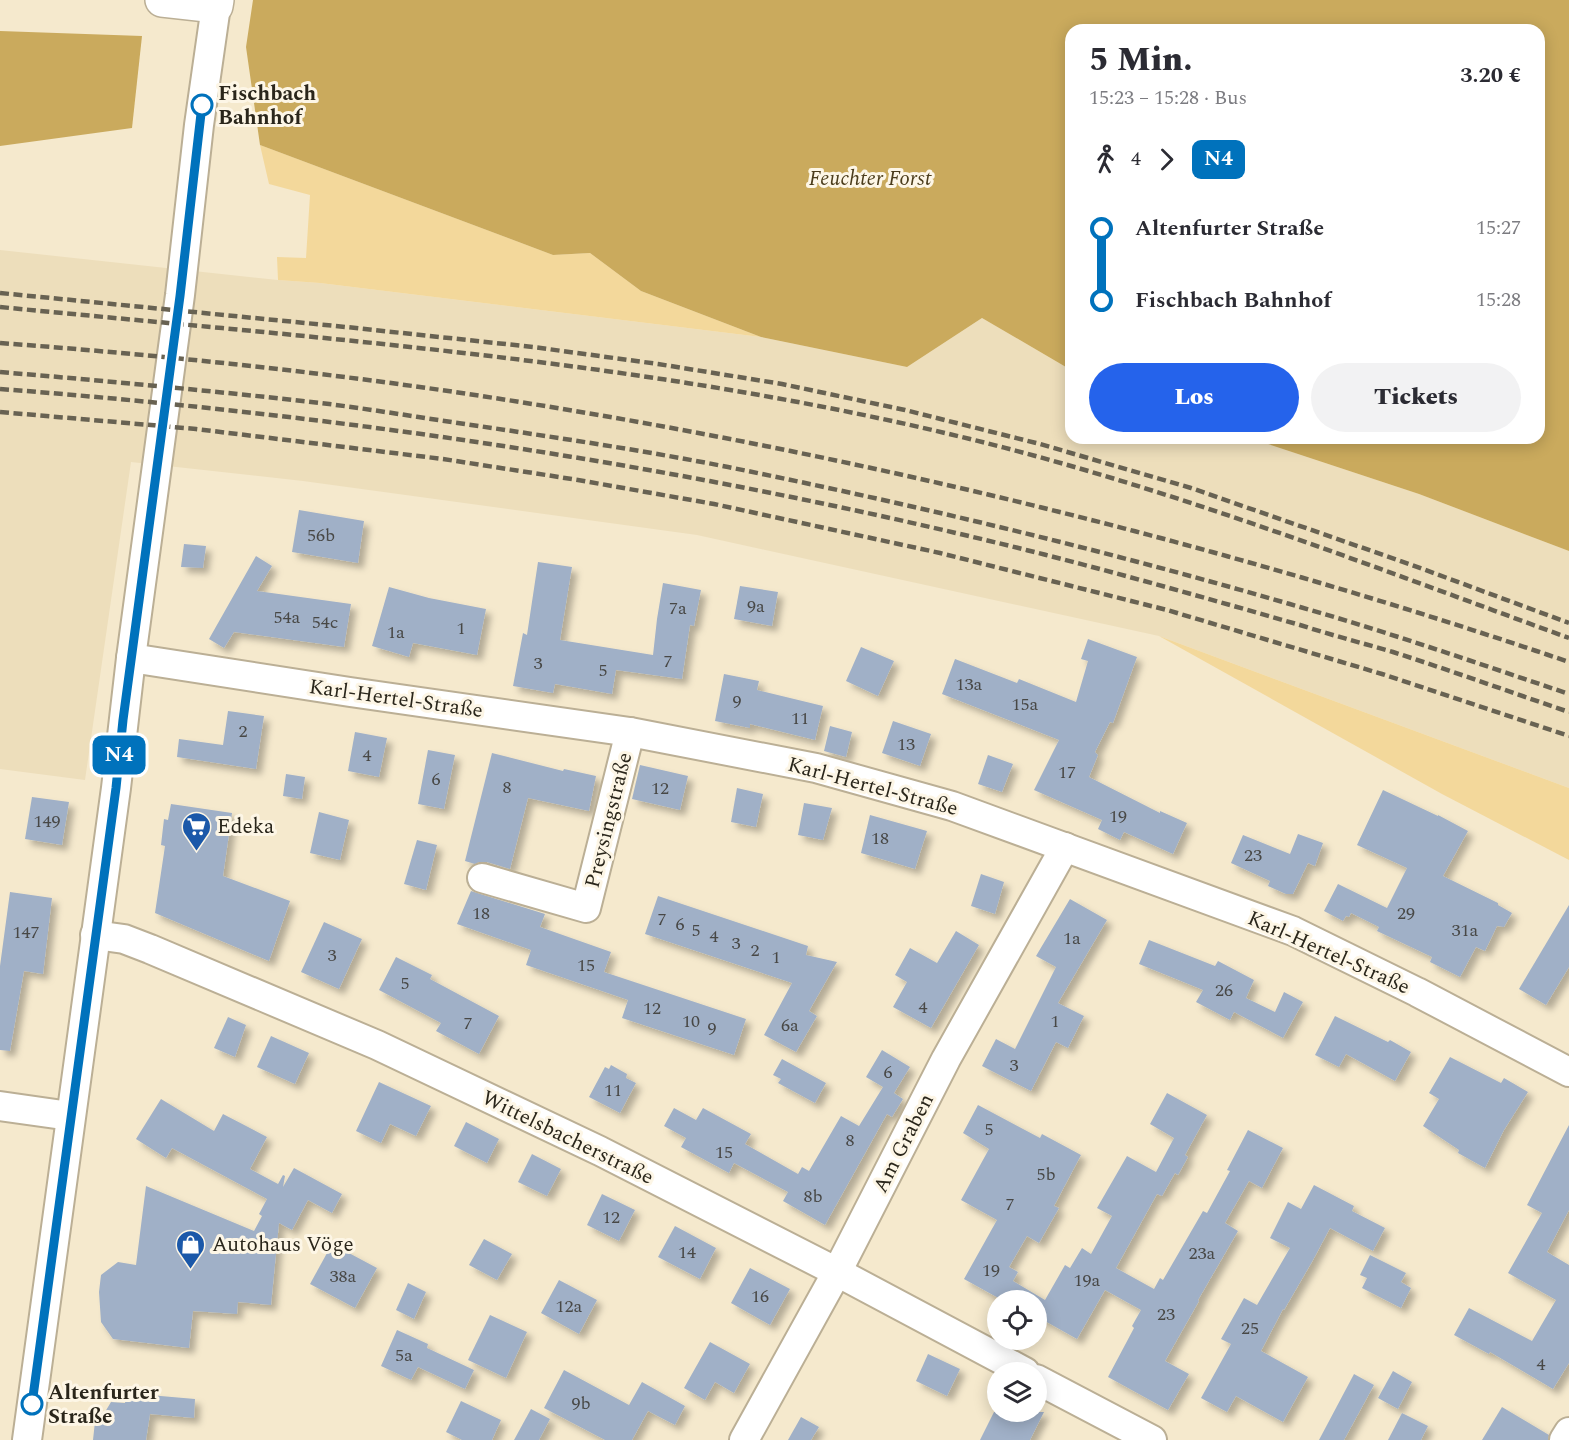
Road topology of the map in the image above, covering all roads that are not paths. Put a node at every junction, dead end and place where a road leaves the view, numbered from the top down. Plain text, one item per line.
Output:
1 (162, 0) edge
2 (216, 3) edge
3 (131, 658) junction
4 (630, 732) junction
5 (1065, 847) junction
6 (482, 878) dead end
7 (95, 935) junction
8 (1569, 1072) edge
9 (0, 1106) edge
10 (70, 1116) junction
11 (837, 1272) junction
12 (1006, 1362) edge
13 (1047, 1385) edge
14 (1569, 1432) edge
15 (27, 1440) edge
16 (744, 1440) edge
17 (1152, 1440) edge
18 (1564, 1440) edge

1 - 2 main road
2 - 3 street
3 - 4 street, Karl-Hertel-Straße
3 - 7 street
4 - 5 street, Karl-Hertel-Straße
4 - 6 street, Preysingstraße
5 - 8 street, Karl-Hertel-Straße
5 - 11 street, Am Graben
7 - 10 street
7 - 11 street, Wittelsbacherstraße
9 - 10 street
10 - 15 street
11 - 12 street, Wittelsbacherstraße
11 - 16 street, Am Graben
13 - 17 street
14 - 18 street

